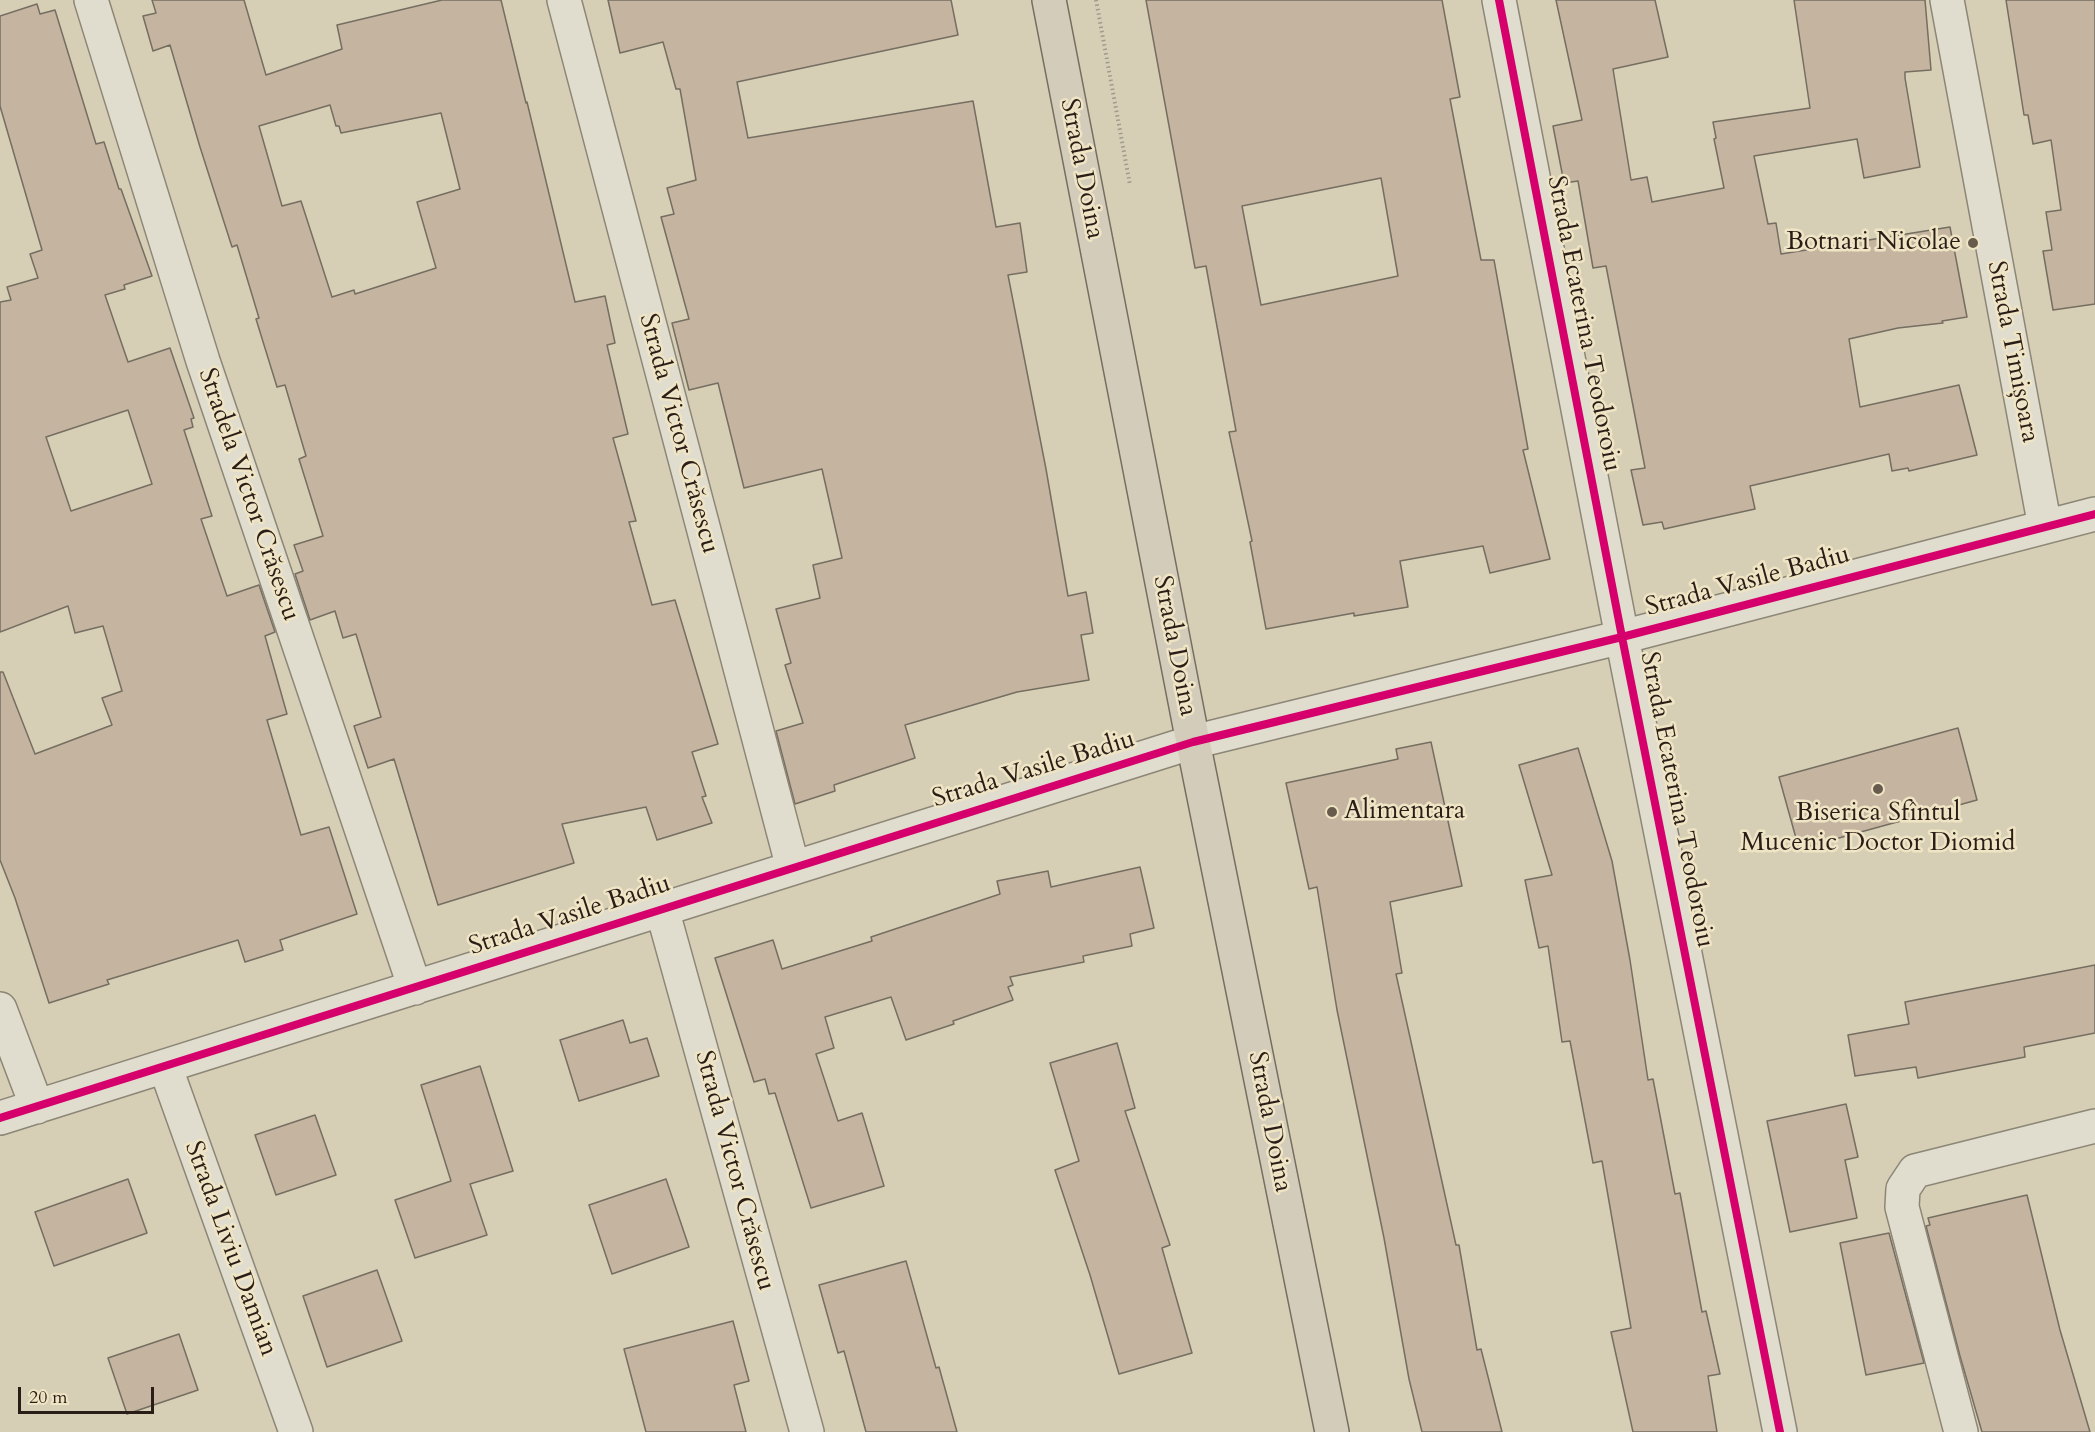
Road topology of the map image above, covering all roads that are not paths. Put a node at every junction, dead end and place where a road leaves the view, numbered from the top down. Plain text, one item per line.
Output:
1 (91, 0) edge
2 (564, 0) edge
3 (1049, 0) edge
4 (1499, 0) edge
5 (1947, 0) edge
6 (2095, 514) edge
7 (2045, 527) junction
8 (1622, 637) junction
9 (1193, 742) junction
10 (793, 868) junction
11 (662, 909) junction
12 (414, 987) junction
13 (0, 1009) edge
14 (165, 1066) junction
15 (37, 1107) junction
16 (0, 1118) edge
17 (2095, 1126) edge
18 (296, 1432) edge
19 (807, 1432) edge
20 (1332, 1432) edge
21 (1780, 1432) edge
22 (1961, 1432) edge

1 - 12 street, Stradela Victor Crăsescu
2 - 10 street, Strada Victor Crăsescu
3 - 9 main road, Strada Doina
4 - 8 street, Strada Ecaterina Teodoroiu
5 - 7 street, Strada Timișoara
6 - 7 street, Strada Vasile Badiu
7 - 8 street, Strada Vasile Badiu
8 - 9 street, Strada Vasile Badiu
8 - 21 street, Strada Ecaterina Teodoroiu
9 - 10 street, Strada Vasile Badiu
9 - 20 main road, Strada Doina
10 - 11 street, Strada Vasile Badiu
11 - 12 street, Strada Vasile Badiu
11 - 19 street, Strada Victor Crăsescu
12 - 14 street, Strada Vasile Badiu
13 - 15 street
14 - 15 street, Strada Vasile Badiu
14 - 18 street, Strada Liviu Damian
15 - 16 street, Strada Vasile Badiu
17 - 22 street

